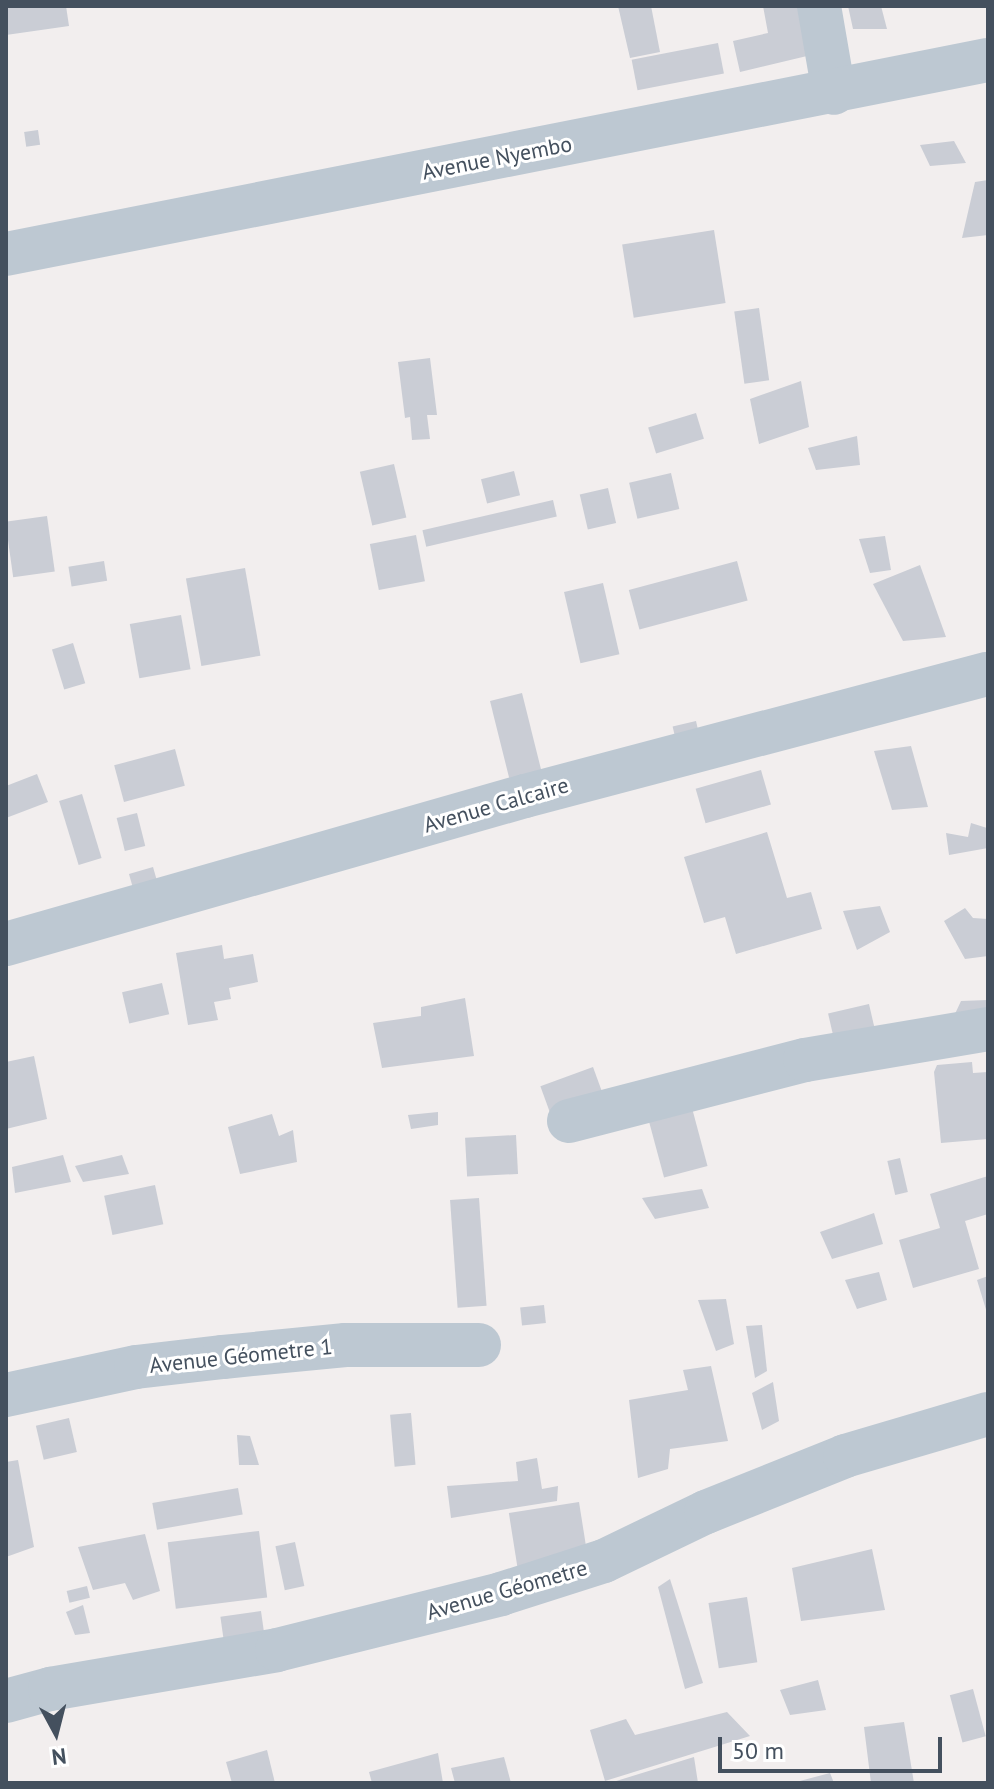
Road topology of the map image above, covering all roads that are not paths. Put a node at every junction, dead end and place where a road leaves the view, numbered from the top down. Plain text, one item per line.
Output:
1 (819, 6) edge
2 (988, 60) edge
3 (834, 93) junction
4 (6, 254) edge
5 (988, 674) edge
6 (6, 944) edge
7 (988, 1029) edge
8 (569, 1121) dead end
9 (479, 1345) dead end
10 (6, 1395) edge
11 (988, 1414) edge
12 (6, 1701) edge

1 - 3 street
2 - 3 street, Avenue Nyembo
3 - 4 street, Avenue Nyembo
5 - 6 street, Avenue Calcaire
7 - 8 street
9 - 10 street, Avenue Géometre 1
11 - 12 street, Avenue Géometre

